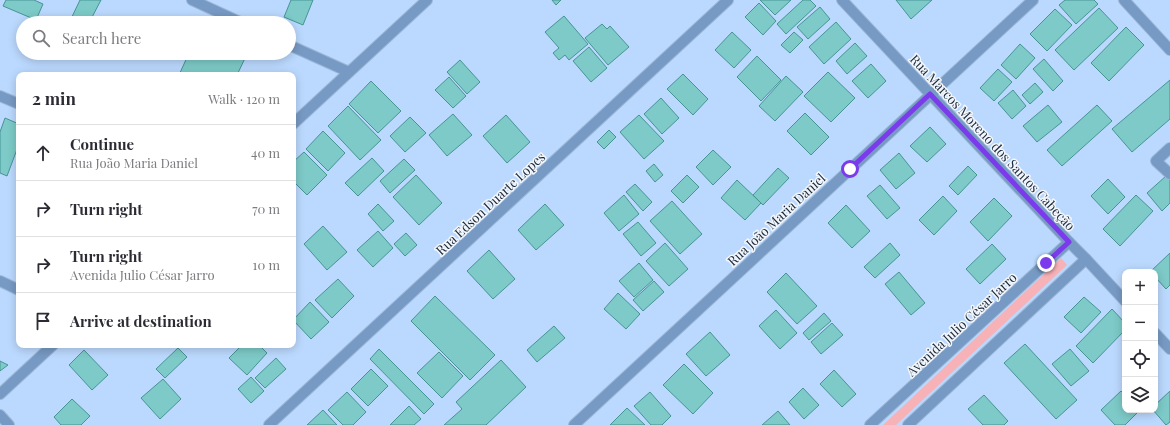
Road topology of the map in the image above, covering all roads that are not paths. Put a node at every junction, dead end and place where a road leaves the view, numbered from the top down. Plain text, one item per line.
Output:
1 (192, 0) edge
2 (427, 0) edge
3 (728, 0) edge
4 (842, 0) edge
5 (1032, 0) edge
6 (1124, 0) edge
7 (227, 16) edge
8 (296, 48) edge
9 (1170, 50) edge
10 (349, 72) junction
11 (930, 94) junction
12 (0, 96) edge
13 (16, 103) edge
14 (296, 121) edge
15 (1170, 148) edge
16 (1170, 174) edge
17 (1069, 242) junction
18 (1086, 259) junction
19 (0, 281) edge
20 (16, 289) edge
21 (1122, 298) edge
22 (1158, 336) edge
23 (50, 348) edge
24 (1170, 349) edge
25 (0, 394) edge
26 (0, 415) edge
27 (9, 425) edge
28 (269, 425) edge
29 (574, 425) edge
30 (870, 425) edge
31 (908, 425) edge

1 - 7 street
2 - 10 street
3 - 28 street, Rua Edson Duarte Lopes
4 - 11 street, Rua Marcos Moreno dos Santos Cabeção
5 - 11 street, Rua João Maria Daniel
6 - 9 street
8 - 10 street
10 - 14 street
11 - 17 street, Rua Marcos Moreno dos Santos Cabeção
11 - 29 street, Rua João Maria Daniel
12 - 13 street
15 - 16 street
17 - 18 street, Rua Marcos Moreno dos Santos Cabeção
17 - 30 street, Avenida Julio César Jarro
18 - 21 street, Rua Marcos Moreno dos Santos Cabeção
18 - 31 street
19 - 20 street
22 - 24 street
23 - 25 street
26 - 27 street

